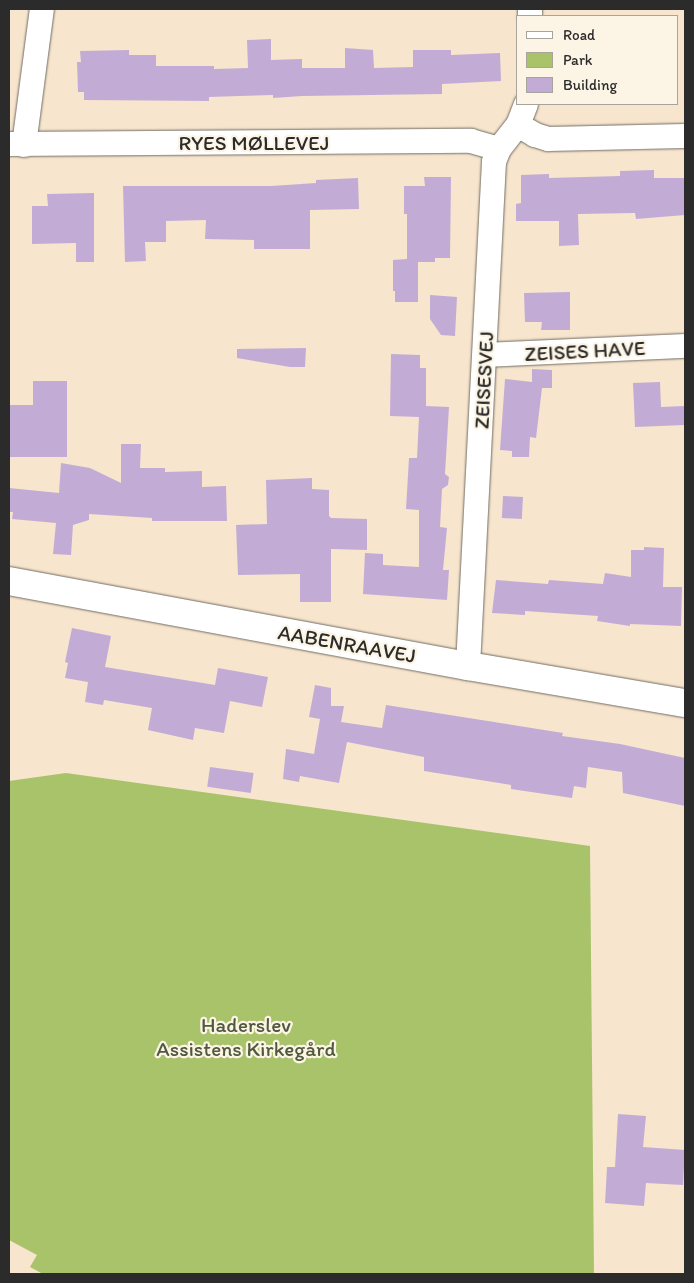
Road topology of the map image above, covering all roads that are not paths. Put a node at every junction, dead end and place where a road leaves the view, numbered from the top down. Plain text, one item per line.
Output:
1 (42, 9) edge
2 (522, 114) edge
3 (685, 136) edge
4 (16, 144) edge
5 (499, 148) junction
6 (685, 346) edge
7 (486, 355) junction
8 (9, 581) edge
9 (468, 666) junction
10 (685, 703) edge

1 - 4 street
2 - 3 street
2 - 5 street, ZEISESVEJ
4 - 5 street, RYES MØLLEVEJ
5 - 7 street, ZEISESVEJ
6 - 7 street, ZEISES HAVE
7 - 9 street, ZEISESVEJ
8 - 9 street, AABENRAAVEJ
9 - 10 street, AABENRAAVEJ

